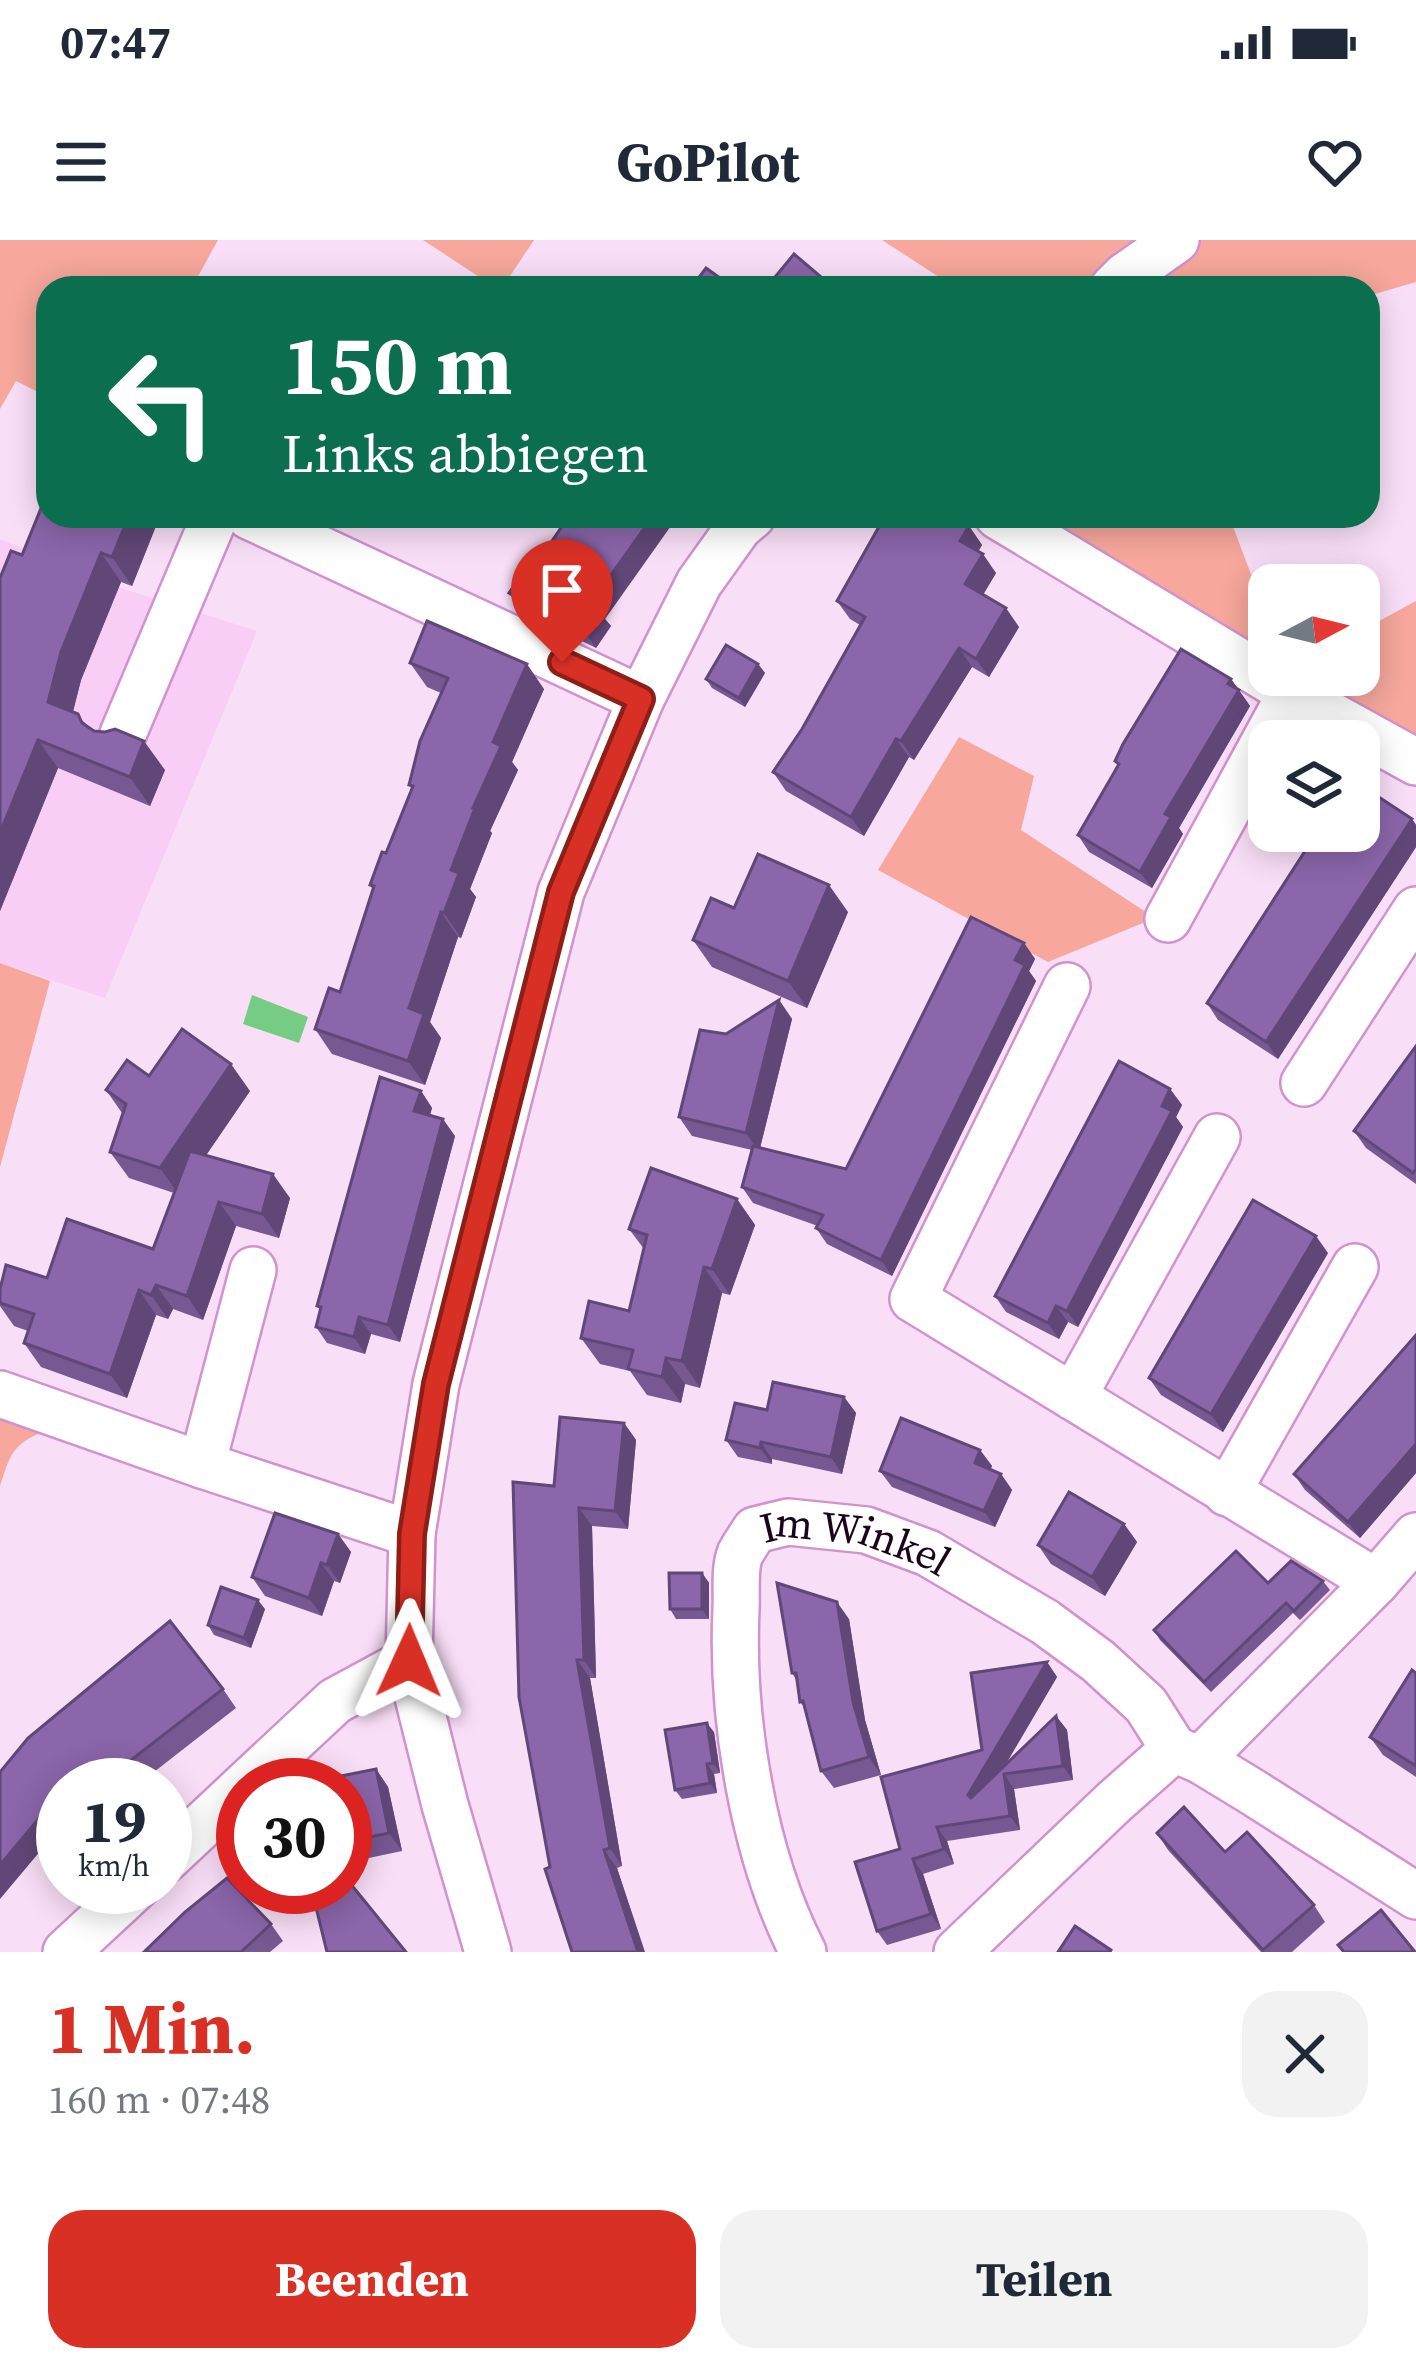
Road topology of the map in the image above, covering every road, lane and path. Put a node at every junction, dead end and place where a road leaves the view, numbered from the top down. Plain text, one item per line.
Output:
1 (1177, 240) edge
2 (1124, 276) edge
3 (210, 528) edge
4 (275, 528) edge
5 (738, 528) edge
6 (1018, 528) edge
7 (1248, 667) edge
8 (1289, 696) edge
9 (1296, 696) edge
10 (641, 699) junction
11 (124, 734) edge
12 (1416, 763) edge
13 (1416, 910) edge
14 (1168, 919) dead end
15 (1067, 986) dead end
16 (1304, 1083) dead end
17 (1217, 1137) dead end
18 (1355, 1267) dead end
19 (253, 1270) dead end
20 (0, 1394) edge
21 (1073, 1397) junction
22 (202, 1465) junction
23 (1227, 1492) junction
24 (412, 1534) junction
25 (1416, 1536) edge
26 (1376, 1582) junction
27 (409, 1661) junction
28 (1187, 1754) junction
29 (274, 1758) edge
30 (216, 1812) edge
31 (192, 1835) edge
32 (1409, 1876) edge
33 (107, 1914) edge
34 (66, 1952) edge
35 (488, 1952) edge
36 (803, 1952) edge
37 (957, 1952) edge

1 - 2 street
3 - 11 street
4 - 10 street
5 - 10 street
6 - 7 street
8 - 14 street
9 - 12 street
10 - 24 street
13 - 16 street
15 - 21 street
17 - 21 street
18 - 23 street
19 - 22 street
20 - 22 street
21 - 23 street
22 - 24 street
23 - 26 street
24 - 27 street
25 - 26 street
26 - 28 street
27 - 29 street
27 - 35 street
28 - 32 street, Im Winkel
28 - 36 street, Im Winkel
28 - 37 street
30 - 31 street
33 - 34 street

